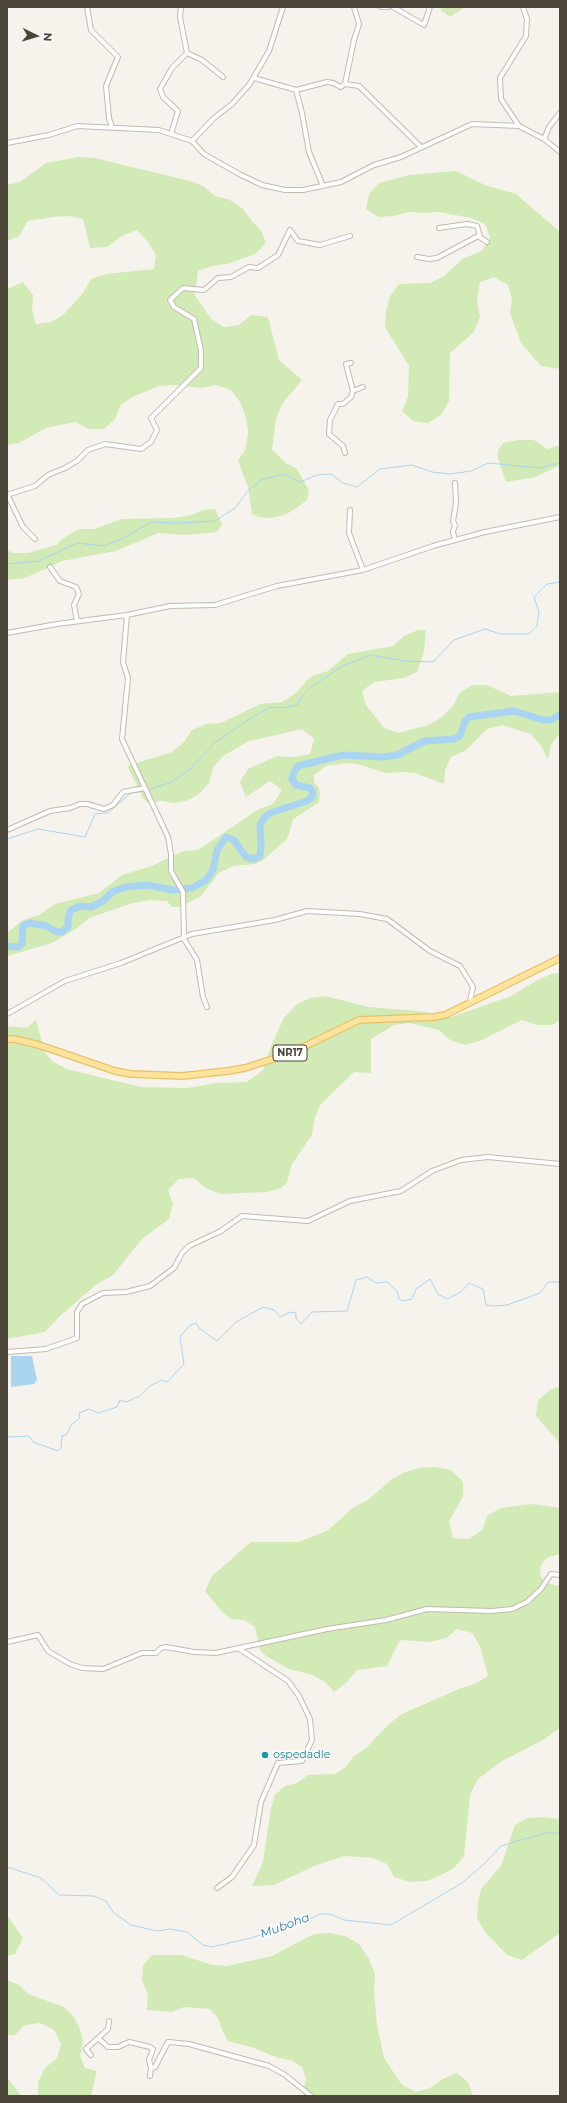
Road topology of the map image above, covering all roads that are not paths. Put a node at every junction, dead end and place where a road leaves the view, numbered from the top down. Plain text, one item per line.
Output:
1 (87, 7) edge
2 (180, 7) edge
3 (283, 7) edge
4 (354, 7) edge
5 (381, 7) edge
6 (388, 7) edge
7 (393, 7) edge
8 (430, 7) edge
9 (523, 7) edge
10 (187, 53) junction
11 (223, 77) dead end
12 (254, 78) junction
13 (345, 84) junction
14 (296, 90) junction
15 (560, 113) edge
16 (519, 126) junction
17 (112, 127) junction
18 (171, 134) junction
19 (544, 139) junction
20 (192, 141) junction
21 (7, 143) edge
22 (420, 147) junction
23 (560, 152) edge
24 (323, 186) junction
25 (439, 228) dead end
26 (350, 236) dead end
27 (480, 236) junction
28 (487, 242) dead end
29 (417, 257) dead end
30 (351, 363) dead end
31 (363, 387) dead end
32 (353, 391) junction
33 (345, 453) dead end
34 (455, 483) dead end
35 (7, 494) edge
36 (350, 510) dead end
37 (560, 517) edge
38 (35, 539) dead end
39 (455, 540) junction
40 (50, 567) dead end
41 (363, 570) junction
42 (128, 615) junction
43 (77, 621) junction
44 (7, 633) edge
45 (145, 788) junction
46 (7, 830) edge
47 (184, 939) junction
48 (560, 958) edge
49 (470, 1001) junction
50 (207, 1007) dead end
51 (7, 1014) edge
52 (7, 1039) edge
53 (560, 1164) edge
54 (7, 1352) edge
55 (560, 1575) edge
56 (7, 1642) edge
57 (237, 1648) junction
58 (217, 1888) dead end
59 (109, 2021) dead end
60 (98, 2038) junction
61 (90, 2055) dead end
62 (150, 2066) junction
63 (144, 2068) dead end
64 (150, 2076) dead end
65 (312, 2096) edge

1 - 17 street
2 - 10 street
3 - 12 street
4 - 13 street
5 - 6 street
7 - 8 street
9 - 16 street
10 - 11 street
10 - 18 street
12 - 14 street
12 - 20 street
13 - 14 street
13 - 22 street
14 - 24 street
15 - 19 street
16 - 19 street
16 - 22 street
17 - 18 street
17 - 21 street
18 - 20 street
19 - 23 street
20 - 24 street
22 - 24 street
25 - 27 street
26 - 35 street
27 - 28 street
27 - 29 street
30 - 32 street
31 - 32 street
32 - 33 street
34 - 39 street
35 - 38 street
36 - 41 street
37 - 39 street
39 - 41 street
40 - 43 street
41 - 42 street
42 - 43 street
42 - 45 street
43 - 44 street
45 - 46 street
45 - 47 street
47 - 49 street
47 - 50 street
47 - 51 street
48 - 49 main road, NR17
49 - 52 main road, NR17
53 - 54 street
55 - 57 street
56 - 57 street
57 - 58 street
59 - 60 street
60 - 61 street
60 - 62 street
62 - 63 street
62 - 64 street
62 - 65 street

